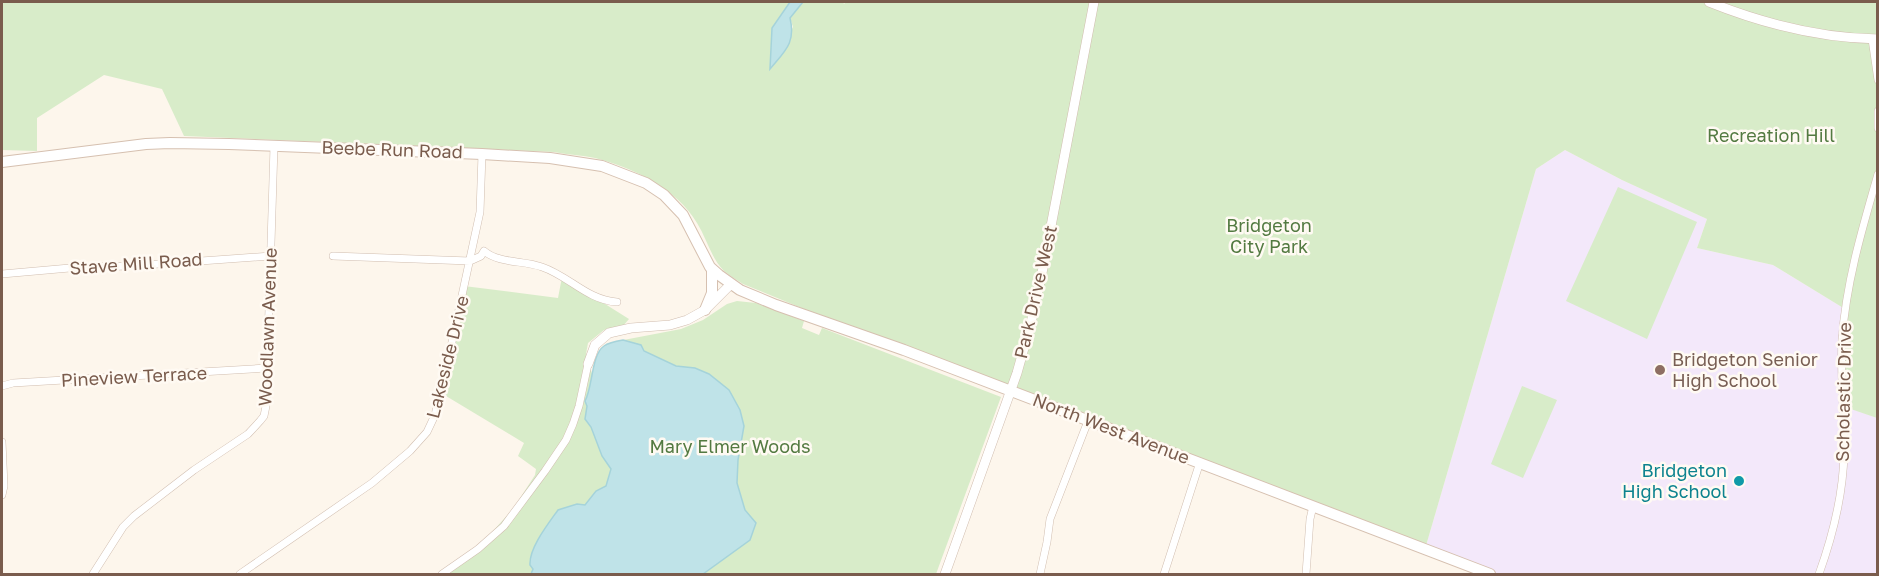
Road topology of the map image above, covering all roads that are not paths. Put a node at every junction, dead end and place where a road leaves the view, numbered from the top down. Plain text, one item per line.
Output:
1 (1095, 2) edge
2 (1709, 2) edge
3 (1875, 39) edge
4 (1878, 80) edge
5 (1878, 111) edge
6 (1878, 128) edge
7 (274, 146) junction
8 (482, 154) junction
9 (2, 162) edge
10 (1878, 174) edge
11 (271, 256) junction
12 (333, 256) dead end
13 (470, 261) junction
14 (712, 269) junction
15 (2, 274) edge
16 (730, 284) junction
17 (617, 302) dead end
18 (705, 310) junction
19 (588, 364) joint
20 (267, 368) junction
21 (2, 386) edge
22 (1011, 391) junction
23 (1089, 421) junction
24 (2, 442) edge
25 (1200, 462) junction
26 (2, 495) edge
27 (1313, 506) junction
28 (1476, 572) edge
29 (93, 574) edge
30 (240, 574) edge
31 (442, 574) edge
32 (945, 574) edge
33 (1040, 574) edge
34 (1164, 574) edge
35 (1306, 574) edge
36 (1490, 574) edge
37 (1819, 574) edge

1 - 22 street, Park Drive West
2 - 3 street
3 - 4 street
5 - 6 street
7 - 8 main road, Beebe Run Road
7 - 9 main road, Beebe Run Road
7 - 11 street, Woodlawn Avenue
8 - 13 street, Lakeside Drive
8 - 14 main road, Beebe Run Road
10 - 37 street, Scholastic Drive
11 - 15 street, Stave Mill Road
11 - 20 street, Woodlawn Avenue
12 - 13 street
13 - 17 street
13 - 30 street, Lakeside Drive
14 - 16 main road, Beebe Run Road
14 - 18 main road
16 - 18 street
16 - 22 main road, North West Avenue
18 - 19 street
19 - 31 street
20 - 21 street, Pineview Terrace
20 - 29 street, Woodlawn Avenue
22 - 23 main road, North West Avenue
22 - 32 street, Park Drive West
23 - 25 main road, North West Avenue
23 - 33 street
24 - 26 street
25 - 27 main road, North West Avenue
25 - 34 street
27 - 28 main road, North West Avenue
27 - 35 street
28 - 36 main road, North West Avenue

